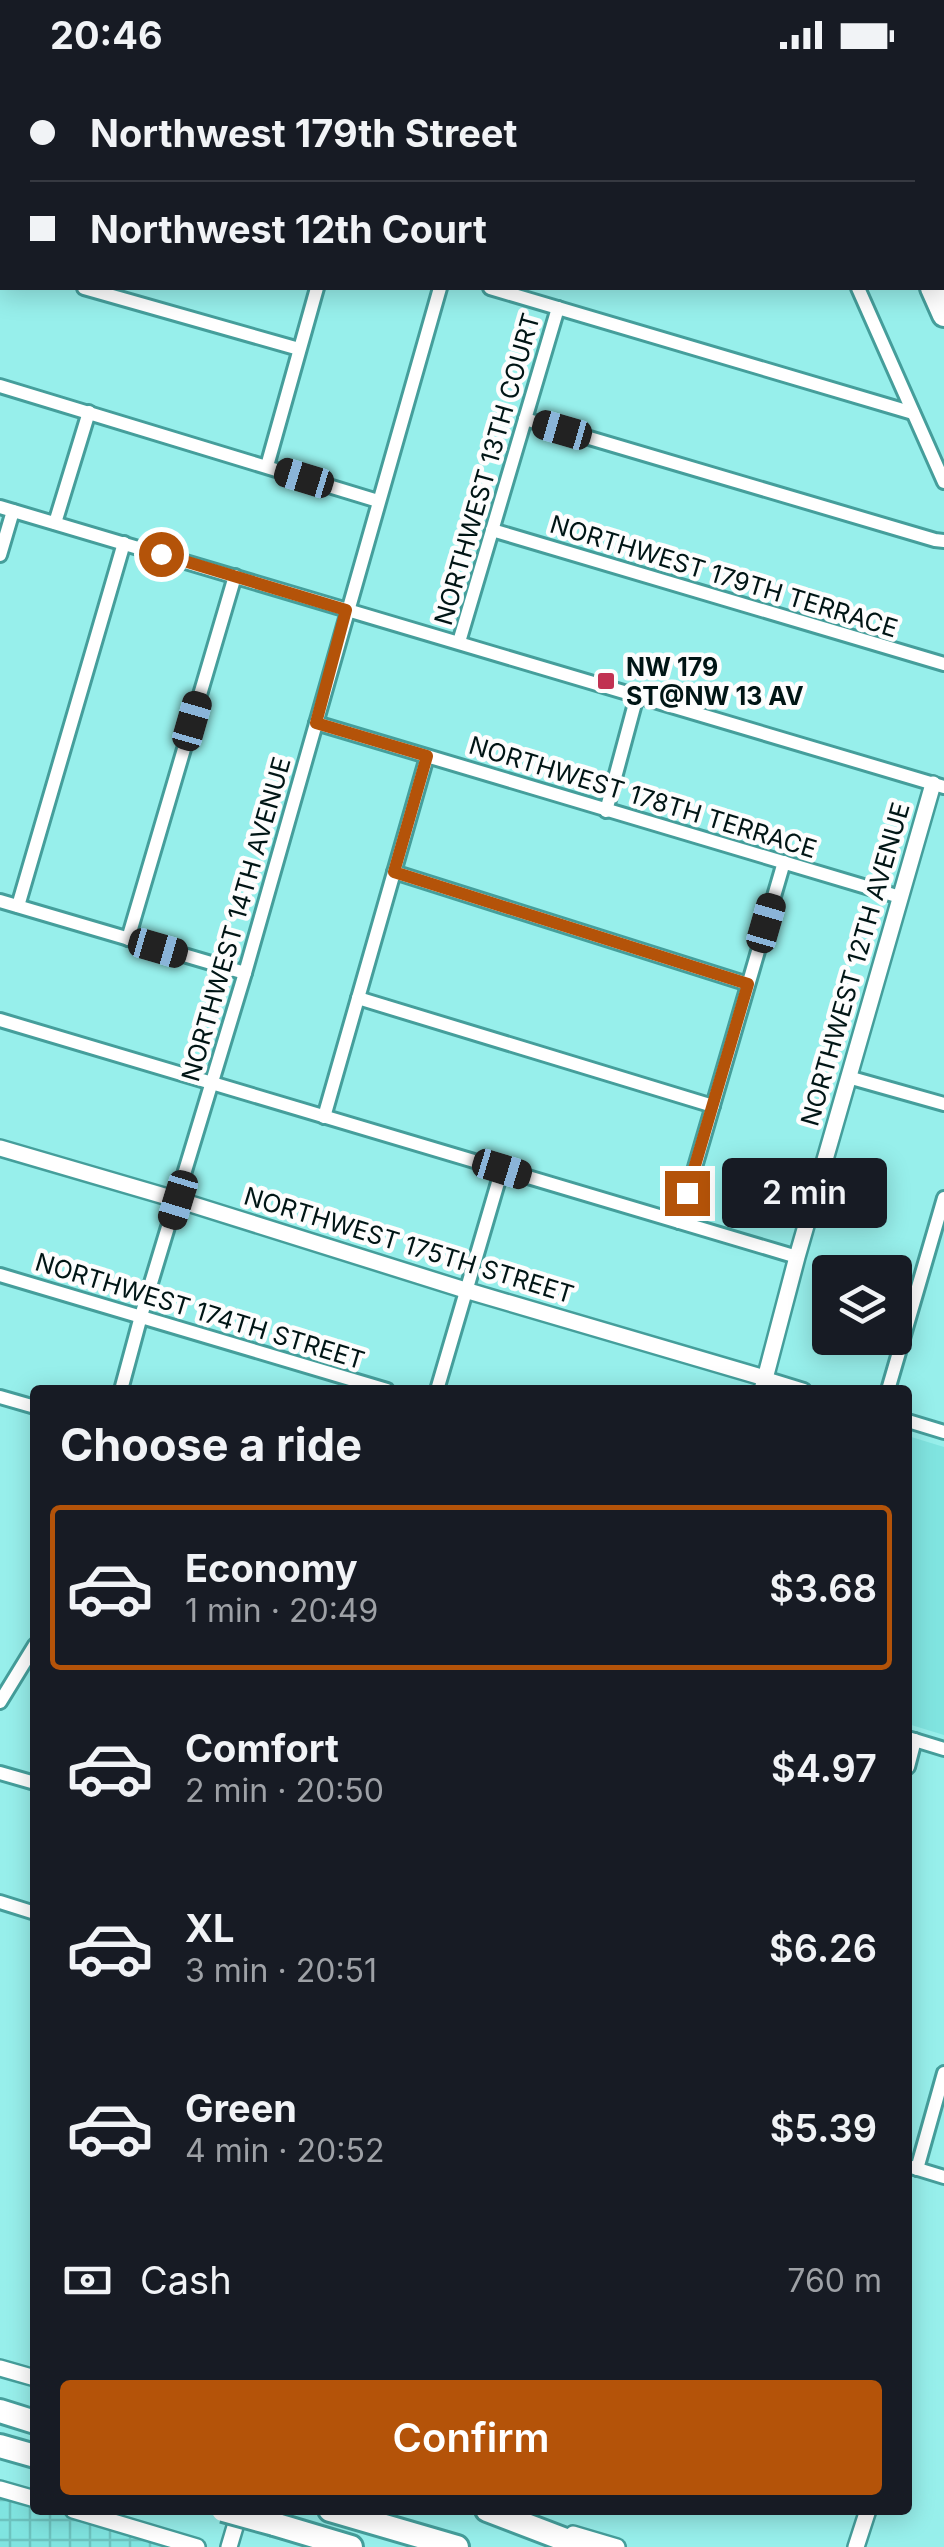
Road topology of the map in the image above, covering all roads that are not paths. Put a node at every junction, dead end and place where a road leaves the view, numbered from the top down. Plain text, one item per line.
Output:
1 (91, 290) edge
2 (315, 290) edge
3 (439, 290) edge
4 (497, 290) edge
5 (859, 290) edge
6 (933, 290) edge
7 (558, 308) junction
8 (944, 315) edge
9 (300, 349) junction
10 (0, 386) edge
11 (89, 412) junction
12 (913, 414) junction
13 (525, 419) junction
14 (267, 466) junction
15 (944, 482) edge
16 (378, 501) junction
17 (6, 509) edge
18 (56, 524) junction
19 (492, 530) junction
20 (944, 541) edge
21 (124, 544) junction
22 (0, 555) edge
23 (235, 576) junction
24 (346, 610) junction
25 (459, 642) junction
26 (944, 664) edge
27 (637, 696) junction
28 (316, 723) junction
29 (427, 756) junction
30 (938, 785) edge
31 (606, 811) junction
32 (784, 862) junction
33 (394, 872) junction
34 (900, 897) junction
35 (0, 901) edge
36 (18, 906) junction
37 (128, 939) junction
38 (244, 973) junction
39 (748, 984) junction
40 (358, 998) junction
41 (0, 1020) edge
42 (848, 1077) junction
43 (212, 1084) junction
44 (944, 1104) edge
45 (713, 1106) junction
46 (324, 1117) junction
47 (0, 1148) edge
48 (502, 1169) junction
49 (944, 1198) edge
50 (178, 1200) junction
51 (679, 1222) junction
52 (797, 1258) junction
53 (0, 1274) edge
54 (466, 1290) junction
55 (141, 1316) junction
56 (763, 1384) edge
57 (122, 1385) edge
58 (370, 1385) edge
59 (438, 1385) edge
60 (889, 1385) edge
61 (0, 1397) edge
62 (30, 1406) edge
63 (912, 1422) edge
64 (944, 1432) edge
65 (30, 1657) edge
66 (0, 1702) edge
67 (912, 1739) edge
68 (944, 1748) edge
69 (0, 1772) edge
70 (30, 1781) edge
71 (0, 1902) edge
72 (30, 1911) edge
73 (944, 2073) edge
74 (912, 2168) edge
75 (944, 2177) edge
76 (0, 2368) edge
77 (30, 2377) edge
78 (0, 2411) edge
79 (30, 2420) edge
80 (0, 2446) edge
81 (30, 2455) edge
82 (0, 2489) edge
83 (30, 2498) edge
84 (90, 2515) edge
85 (239, 2515) edge
86 (242, 2515) edge
87 (347, 2515) edge
88 (503, 2515) edge
89 (507, 2515) edge
90 (866, 2515) edge
91 (197, 2547) edge
92 (229, 2547) edge
93 (352, 2547) edge
94 (457, 2547) edge
95 (584, 2547) edge
96 (617, 2547) edge
97 (856, 2547) edge

1 - 9 street
2 - 9 street
3 - 16 street, NORTHWEST 14TH AVENUE
4 - 7 street
5 - 12 street
6 - 8 highway
7 - 12 street
7 - 13 street, NORTHWEST 13TH COURT
9 - 14 street
10 - 11 street
11 - 14 street
11 - 18 street
12 - 15 street
13 - 19 street, NORTHWEST 13TH COURT
13 - 20 street
14 - 16 street
16 - 24 street, NORTHWEST 14TH AVENUE
17 - 18 street
17 - 22 street
18 - 21 street
19 - 25 street, NORTHWEST 13TH COURT
19 - 26 street, NORTHWEST 179TH TERRACE
21 - 23 street
21 - 36 street
23 - 24 street
23 - 37 street
24 - 25 street
24 - 28 street, NORTHWEST 14TH AVENUE
25 - 27 street
27 - 30 street
27 - 31 street
28 - 29 street, NORTHWEST 178TH TERRACE
28 - 38 street, NORTHWEST 14TH AVENUE
29 - 31 street, NORTHWEST 178TH TERRACE
29 - 33 street
30 - 34 street, NORTHWEST 12TH AVENUE
31 - 32 street, NORTHWEST 178TH TERRACE
32 - 34 street, NORTHWEST 178TH TERRACE
32 - 39 street
33 - 39 street
33 - 40 street
34 - 42 street, NORTHWEST 12TH AVENUE
35 - 36 street
36 - 37 street
37 - 38 street
38 - 43 street, NORTHWEST 14TH AVENUE
39 - 45 street
40 - 45 street
40 - 46 street
41 - 43 street
42 - 44 street
42 - 52 street, NORTHWEST 12TH AVENUE
43 - 46 street
43 - 50 street, NORTHWEST 14TH AVENUE
45 - 51 street
46 - 48 street
47 - 50 street, NORTHWEST 175TH STREET
48 - 51 street
48 - 54 street
49 - 60 street
50 - 54 street, NORTHWEST 175TH STREET
50 - 55 street, NORTHWEST 14TH AVENUE
51 - 52 street
52 - 56 street, NORTHWEST 12TH AVENUE
53 - 55 street, NORTHWEST 174TH STREET
54 - 56 street, NORTHWEST 175TH STREET
54 - 59 street
55 - 57 street, NORTHWEST 14TH AVENUE
55 - 58 street, NORTHWEST 174TH STREET
61 - 62 street
63 - 64 street
65 - 66 street
67 - 68 street
69 - 70 street
71 - 72 street
73 - 74 street
74 - 75 street
76 - 77 street
78 - 79 highway
80 - 81 highway
82 - 83 street
84 - 91 street
85 - 92 street
86 - 93 highway, bridge
87 - 94 highway
88 - 95 highway
89 - 96 street
90 - 97 street

